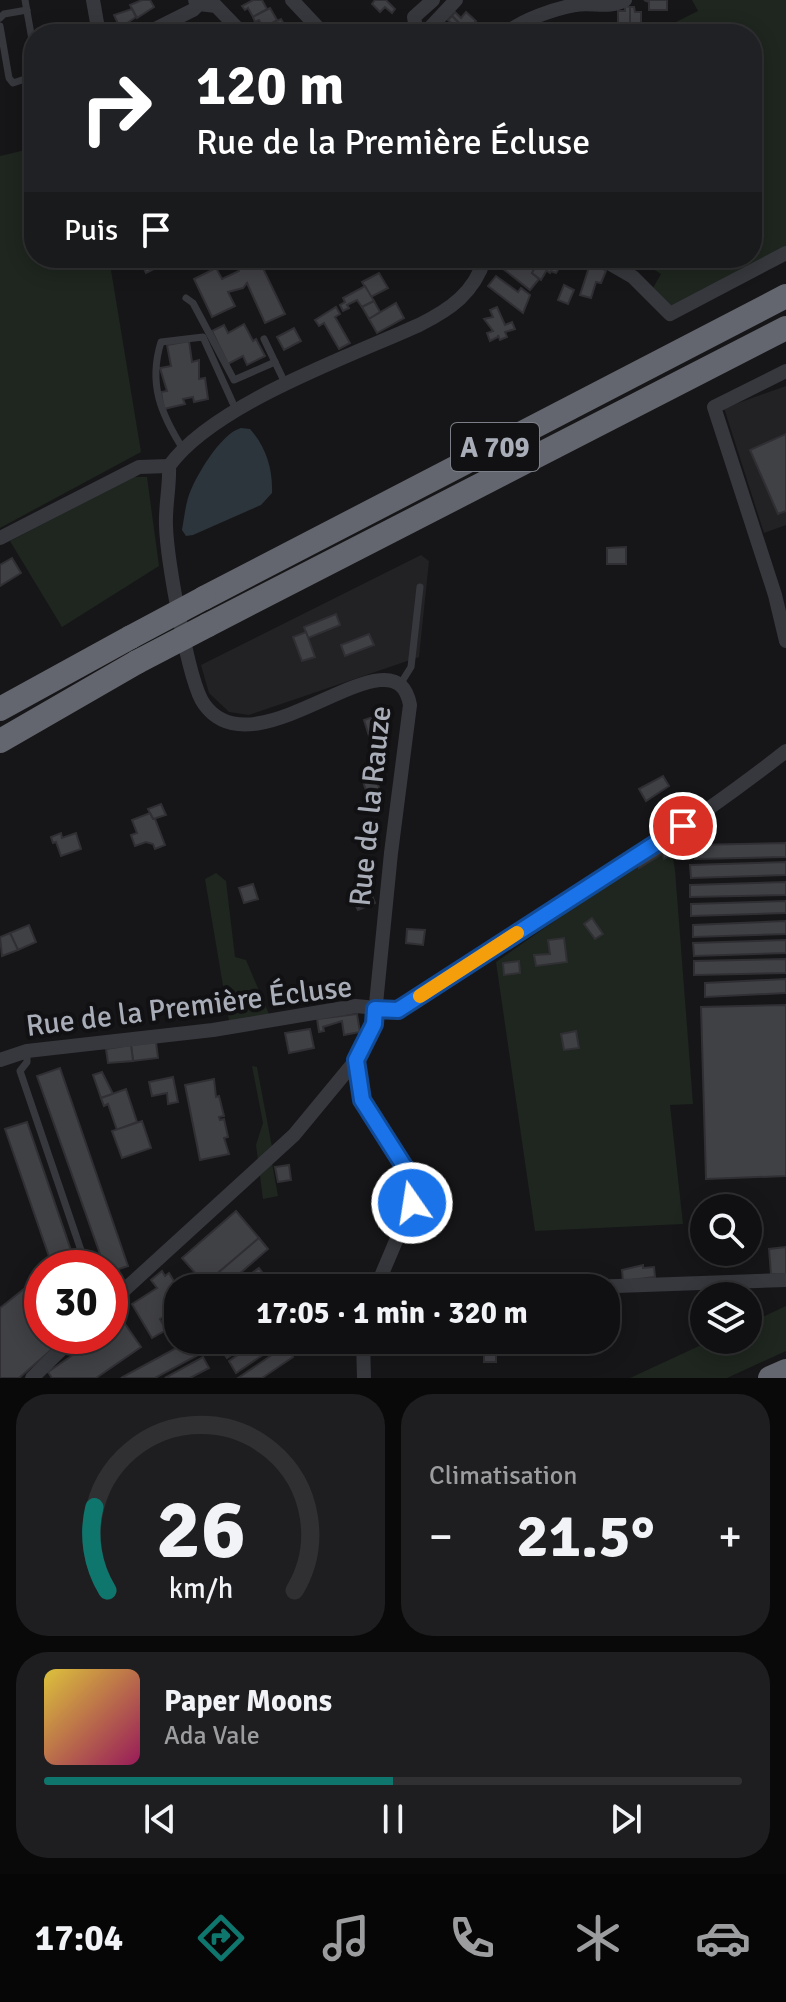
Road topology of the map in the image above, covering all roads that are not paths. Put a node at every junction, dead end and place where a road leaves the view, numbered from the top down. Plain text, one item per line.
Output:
1 (25, 0) edge
2 (93, 0) edge
3 (292, 0) edge
4 (433, 0) edge
5 (456, 0) edge
6 (625, 0) edge
7 (197, 2) edge
8 (27, 10) junction
9 (0, 18) edge
10 (29, 24) edge
11 (97, 24) edge
12 (165, 24) edge
13 (233, 24) edge
14 (315, 24) edge
15 (411, 24) edge
16 (433, 24) edge
17 (524, 24) edge
18 (0, 26) edge
19 (24, 79) edge
20 (786, 253) edge
21 (762, 266) edge
22 (481, 268) edge
23 (617, 268) edge
24 (757, 268) edge
25 (786, 296) edge
26 (186, 298) dead end
27 (786, 328) edge
28 (264, 339) dead end
29 (275, 362) junction
30 (786, 371) edge
31 (286, 385) junction
32 (236, 410) junction
33 (183, 449) junction
34 (169, 466) junction
35 (0, 538) edge
36 (420, 587) dead end
37 (786, 641) edge
38 (401, 683) junction
39 (0, 709) edge
40 (0, 741) edge
41 (786, 751) edge
42 (375, 1009) junction
43 (27, 1051) junction
44 (0, 1060) edge
45 (356, 1060) junction
46 (81, 1250) edge
47 (382, 1274) edge
48 (786, 1280) edge
49 (620, 1286) edge
50 (128, 1287) edge
51 (57, 1354) edge
52 (363, 1354) edge
53 (786, 1371) edge
54 (32, 1378) edge
55 (364, 1378) edge
56 (770, 1378) edge

1 - 8 lane
2 - 11 street
3 - 14 street
4 - 15 street
5 - 16 street
6 - 17 street
7 - 12 street
7 - 13 street
8 - 9 lane
8 - 10 lane
18 - 19 lane
20 - 21 street
22 - 31 street
23 - 24 street
25 - 39 highway, A 709, bridge
26 - 29 lane
27 - 40 highway, A 709, bridge
28 - 29 lane
29 - 31 lane
30 - 37 street
31 - 32 street
32 - 33 street
32 - 33 lane
33 - 34 street
34 - 35 street
34 - 38 street, Rue de la Rauze
36 - 38 lane
38 - 42 street, Rue de la Rauze
41 - 42 street, Rue de la Première Écluse
42 - 43 street, Rue de la Première Écluse
42 - 45 street, Rue de la Rauze
43 - 44 street, Rue de la Première Écluse
43 - 46 lane
45 - 47 street
45 - 50 street, Rue de la Rauze
48 - 49 street
51 - 54 street
52 - 55 street
53 - 56 highway

